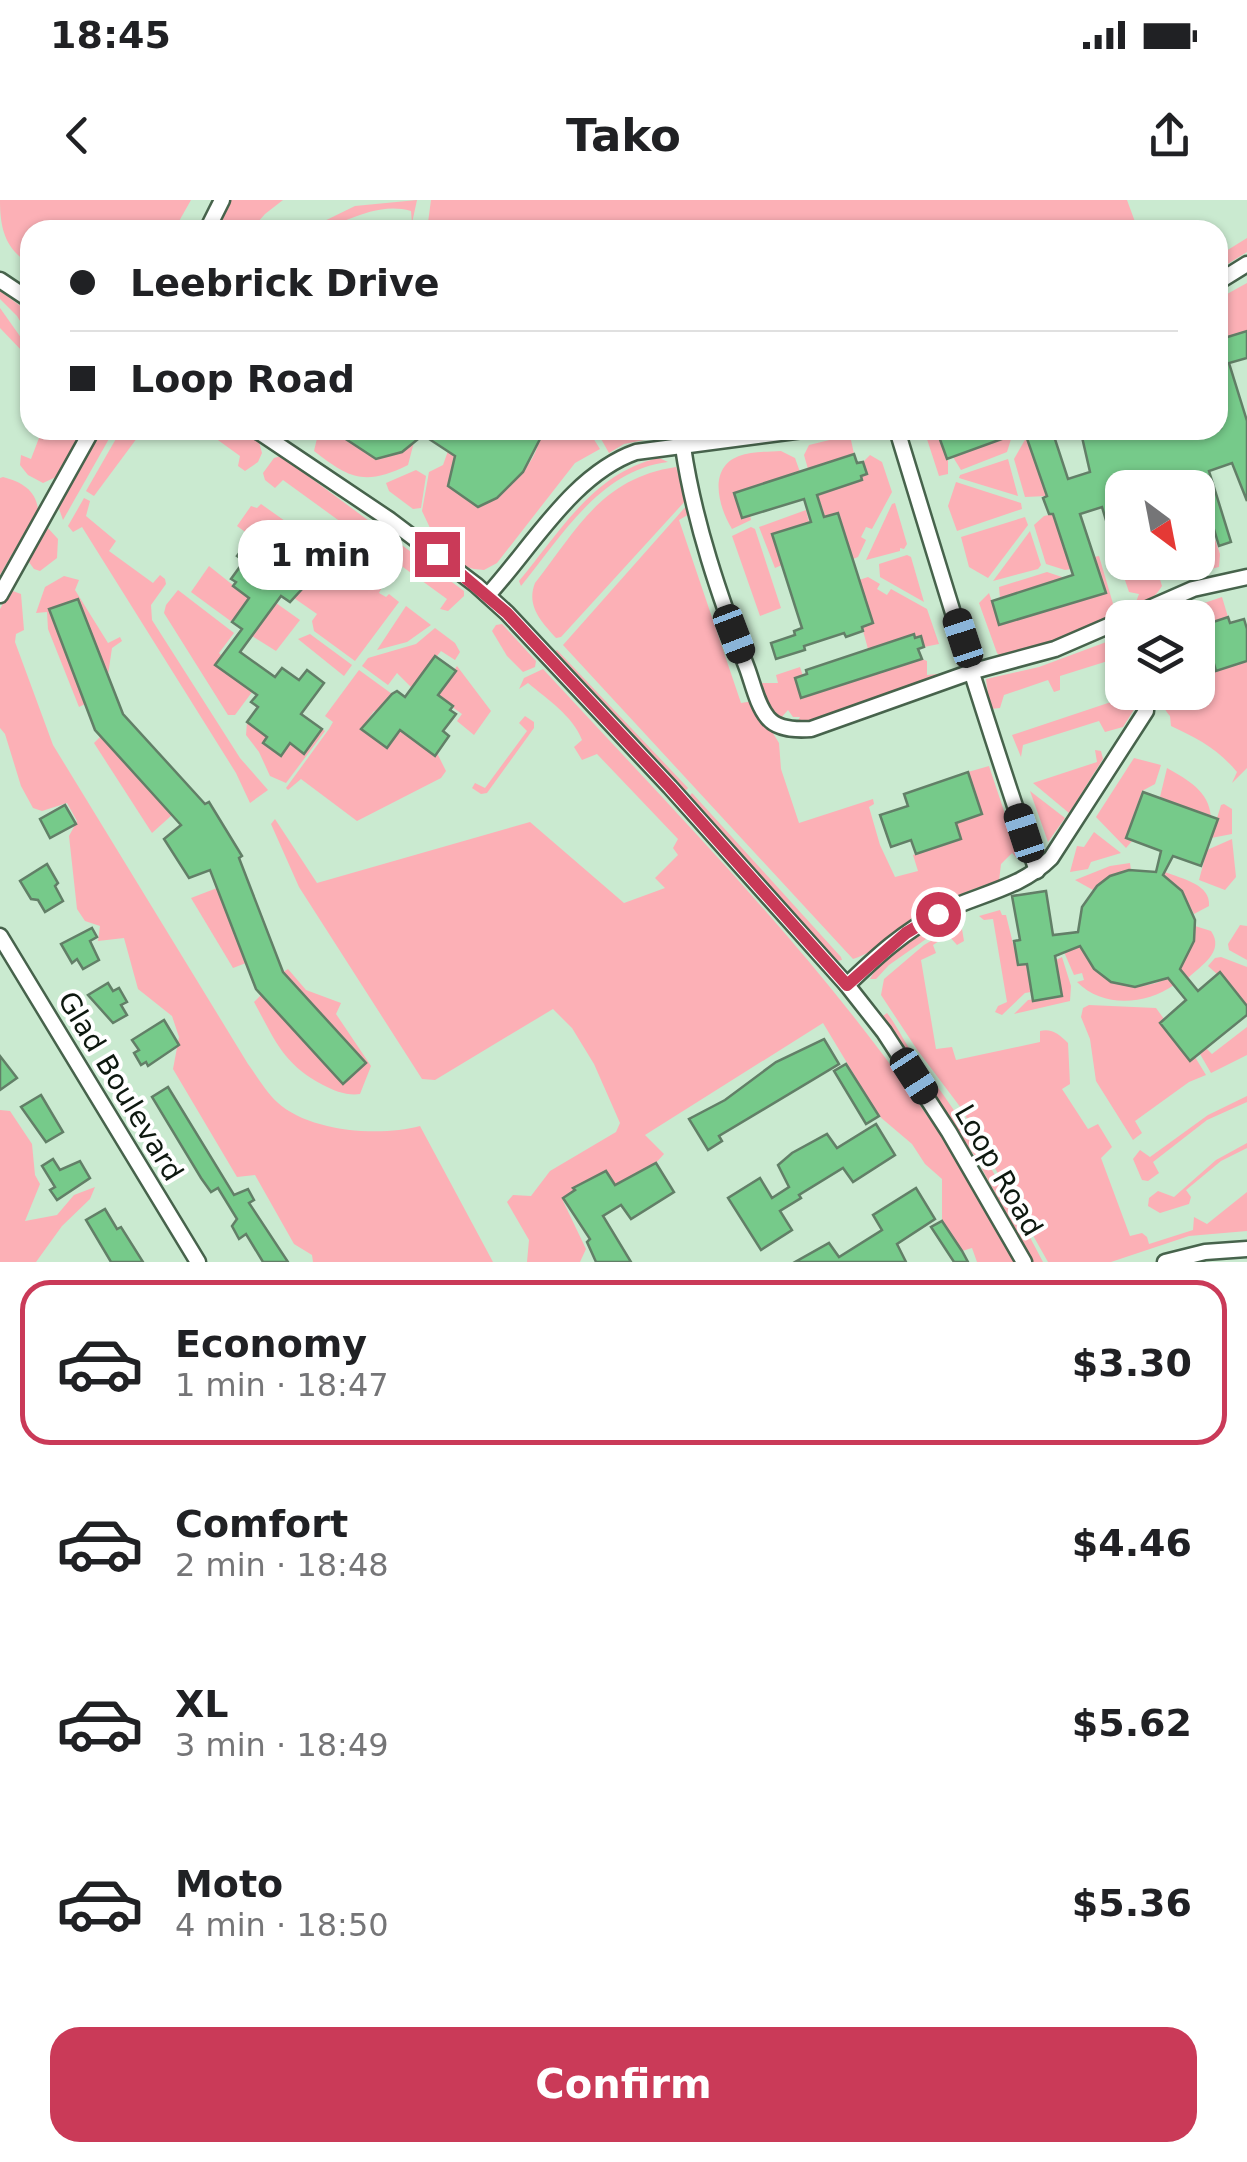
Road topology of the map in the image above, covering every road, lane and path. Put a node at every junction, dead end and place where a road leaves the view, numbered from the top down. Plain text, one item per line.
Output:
1 (86, 440) edge
2 (271, 440) edge
3 (733, 440) edge
4 (900, 440) edge
5 (684, 447) junction
6 (1247, 577) edge
7 (0, 595) edge
8 (488, 596) junction
9 (1170, 600) edge
10 (1105, 629) edge
11 (974, 671) junction
12 (1146, 710) edge
13 (1037, 871) junction
14 (0, 936) edge
15 (847, 985) junction
16 (1247, 1249) edge
17 (198, 1262) edge
18 (1024, 1262) edge
19 (1165, 1262) edge

1 - 7 street
2 - 8 street, Loop Road
3 - 5 street
4 - 11 street
5 - 8 street
5 - 11 street
6 - 9 street
8 - 15 street, Loop Road
10 - 11 street
11 - 13 street
12 - 13 street
13 - 15 street
14 - 17 street, Glad Boulevard
15 - 18 street, Loop Road
16 - 19 street

